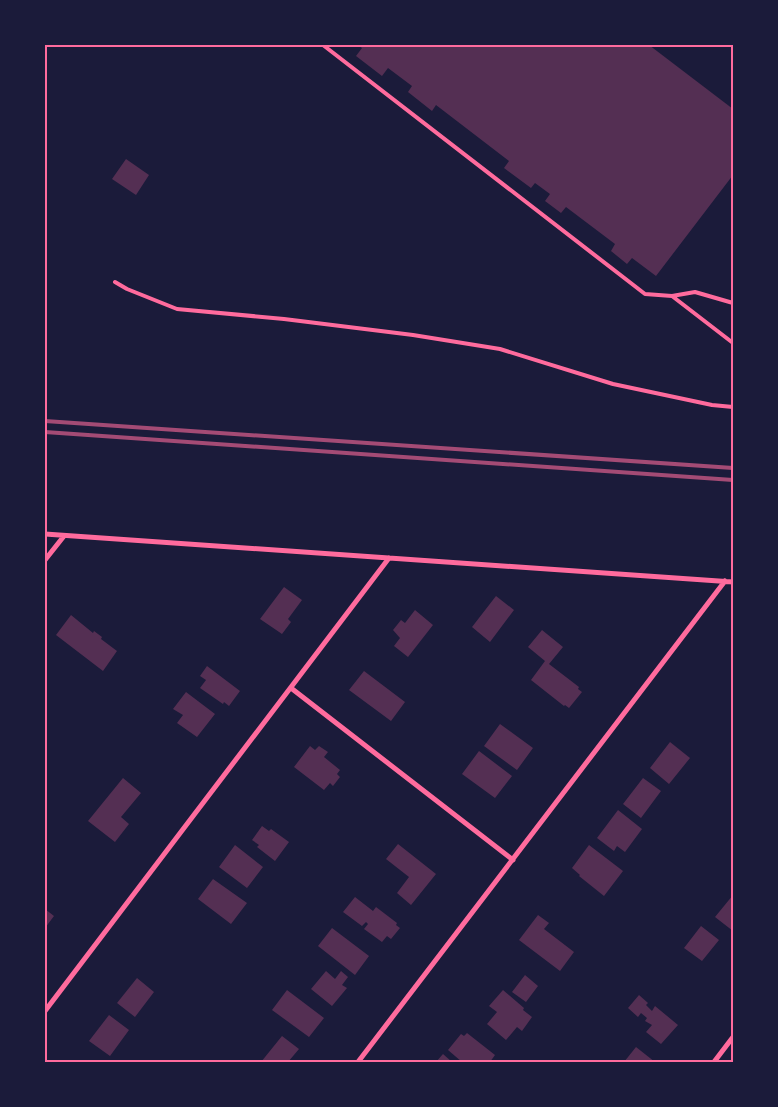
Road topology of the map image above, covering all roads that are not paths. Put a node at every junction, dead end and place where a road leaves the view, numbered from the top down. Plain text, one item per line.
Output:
1 (323, 45) edge
2 (115, 282) dead end
3 (672, 296) junction
4 (733, 303) edge
5 (733, 343) edge
6 (733, 407) edge
7 (45, 534) edge
8 (64, 536) junction
9 (389, 558) junction
10 (45, 560) edge
11 (725, 581) junction
12 (733, 582) edge
13 (291, 688) junction
14 (513, 860) junction
15 (45, 1011) edge
16 (733, 1037) edge
17 (358, 1062) edge
18 (714, 1062) edge

1 - 3 lane
2 - 6 lane
3 - 4 lane
3 - 5 lane
7 - 8 street
8 - 9 street
8 - 10 street
9 - 11 street
9 - 13 street
11 - 12 street
11 - 14 street
13 - 14 street
13 - 15 street
14 - 17 street
16 - 18 street

